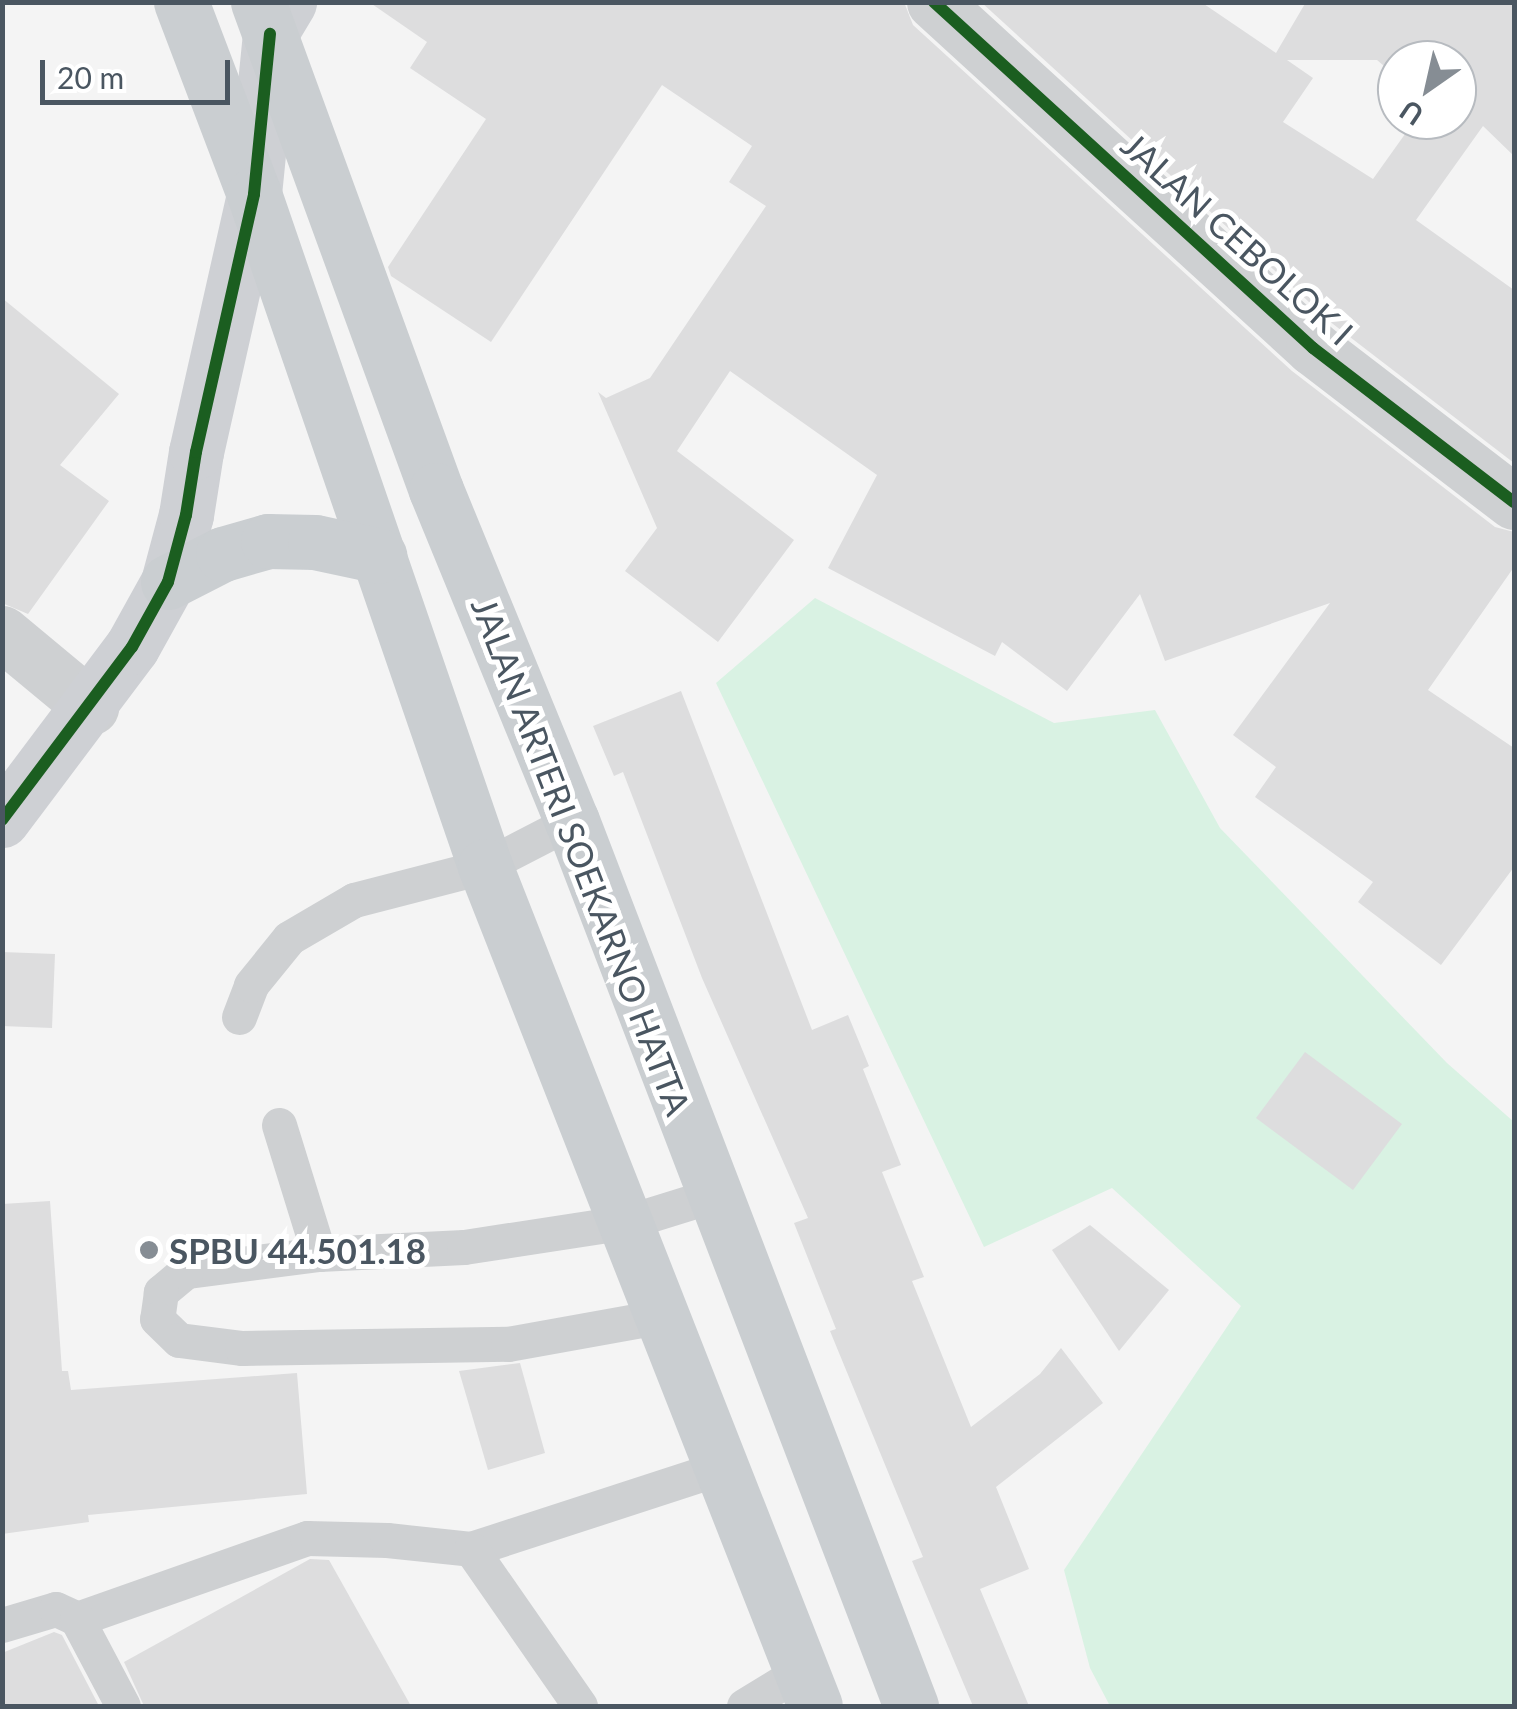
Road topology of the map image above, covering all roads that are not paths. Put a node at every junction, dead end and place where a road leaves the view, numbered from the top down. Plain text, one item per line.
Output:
1 (181, 2) edge
2 (934, 2) edge
3 (272, 13) edge
4 (254, 194) junction
5 (1514, 502) edge
6 (380, 556) junction
7 (168, 582) junction
8 (2, 633) edge
9 (91, 706) junction
10 (2, 820) edge
11 (572, 822) junction
12 (485, 866) junction
13 (238, 1016) dead end
14 (279, 1125) dead end
15 (714, 1195) junction
16 (627, 1222) junction
17 (319, 1254) junction
18 (662, 1316) junction
19 (722, 1468) junction
20 (470, 1549) junction
21 (77, 1619) junction
22 (2, 1625) edge
23 (808, 1689) edge
24 (123, 1706) edge
25 (580, 1706) edge
26 (744, 1706) edge
27 (912, 1706) edge

1 - 4 main road
2 - 5 street, JALAN CEBOLOK I
3 - 4 street
3 - 11 main road, JALAN ARTERI SOEKARNO HATTA
4 - 6 main road
4 - 7 street
6 - 7 main road
6 - 12 main road
7 - 9 street
8 - 9 street
9 - 10 street
11 - 12 lane
11 - 15 main road, JALAN ARTERI SOEKARNO HATTA
12 - 13 lane
12 - 16 main road
14 - 17 lane
15 - 16 lane
15 - 27 main road, JALAN ARTERI SOEKARNO HATTA
16 - 17 lane
16 - 18 main road
17 - 18 lane
18 - 19 main road
19 - 20 lane
19 - 23 main road
20 - 21 lane
20 - 25 lane
21 - 22 lane
21 - 24 lane
23 - 26 lane

